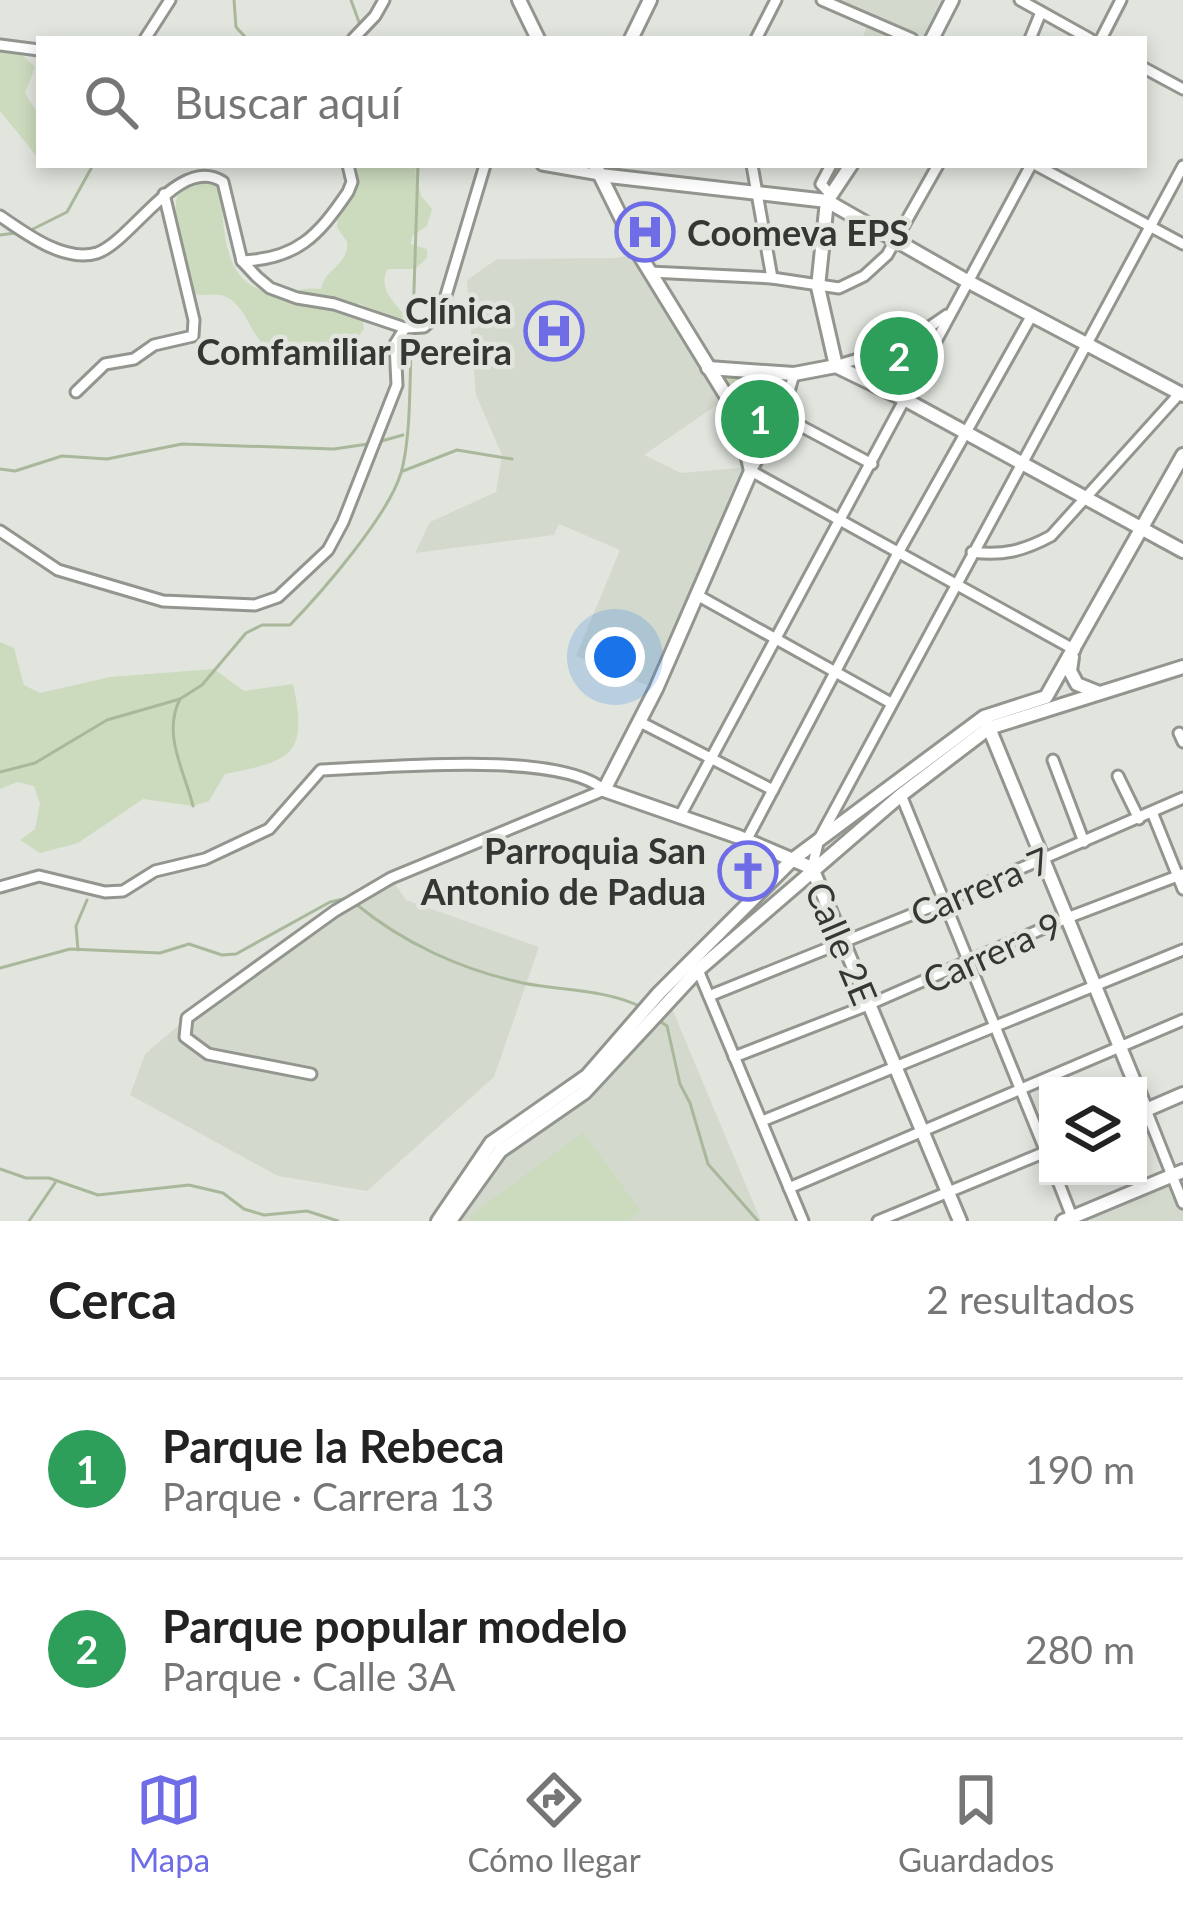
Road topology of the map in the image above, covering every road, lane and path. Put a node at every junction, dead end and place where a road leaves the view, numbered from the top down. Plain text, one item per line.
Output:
1 (170, 0) edge
2 (384, 0) edge
3 (650, 0) edge
4 (776, 0) edge
5 (822, 0) edge
6 (952, 0) edge
7 (1020, 0) edge
8 (1121, 0) edge
9 (523, 2) edge
10 (1041, 13) junction
11 (147, 36) edge
12 (355, 36) edge
13 (537, 36) edge
14 (633, 36) edge
15 (758, 36) edge
16 (905, 36) edge
17 (934, 36) edge
18 (1031, 36) edge
19 (1084, 36) edge
20 (1103, 36) edge
21 (0, 45) edge
22 (36, 50) edge
23 (1147, 70) edge
24 (1183, 89) edge
25 (1183, 166) edge
26 (484, 168) edge
27 (752, 168) edge
28 (829, 168) edge
29 (849, 168) edge
30 (936, 168) edge
31 (1031, 168) edge
32 (1039, 168) edge
33 (350, 170) edge
34 (597, 170) edge
35 (164, 194) junction
36 (756, 196) junction
37 (829, 197) junction
38 (0, 216) edge
39 (1149, 227) junction
40 (895, 240) junction
41 (1183, 244) edge
42 (242, 261) junction
43 (650, 272) junction
44 (772, 278) junction
45 (967, 281) junction
46 (818, 286) junction
47 (951, 312) junction
48 (1032, 315) junction
49 (405, 328) junction
50 (1084, 345) junction
51 (836, 366) junction
52 (708, 368) junction
53 (794, 374) junction
54 (76, 392) dead end
55 (1181, 394) edge
56 (906, 400) junction
57 (782, 416) junction
58 (965, 432) junction
59 (1183, 455) edge
60 (1020, 462) junction
61 (872, 464) junction
62 (751, 469) junction
63 (1086, 497) junction
64 (840, 520) junction
65 (1143, 527) junction
66 (0, 531) edge
67 (1183, 551) edge
68 (972, 552) junction
69 (898, 553) junction
70 (955, 584) junction
71 (697, 595) junction
72 (776, 638) junction
73 (1075, 650) junction
74 (1183, 667) edge
75 (836, 672) junction
76 (1109, 691) junction
77 (891, 703) junction
78 (640, 722) junction
79 (987, 722) junction
80 (710, 758) junction
81 (1053, 760) dead end
82 (1118, 776) dead end
83 (604, 790) junction
84 (773, 790) junction
85 (901, 795) junction
86 (1183, 798) edge
87 (1152, 812) junction
88 (680, 816) junction
89 (1138, 819) junction
90 (746, 839) junction
91 (819, 839) junction
92 (1084, 842) junction
93 (792, 860) junction
94 (1042, 860) junction
95 (812, 868) junction
96 (1181, 875) edge
97 (0, 887) edge
98 (1183, 889) edge
99 (943, 902) junction
100 (1067, 918) junction
101 (844, 943) junction
102 (1183, 950) edge
103 (969, 963) junction
104 (698, 970) junction
105 (1095, 985) junction
106 (709, 996) junction
107 (868, 1005) junction
108 (1183, 1020) edge
109 (994, 1028) junction
110 (1120, 1047) junction
111 (734, 1057) junction
112 (895, 1070) junction
113 (311, 1074) dead end
114 (1132, 1077) edge
115 (1022, 1088) junction
116 (1183, 1094) edge
117 (1147, 1109) edge
118 (1147, 1120) edge
119 (762, 1121) junction
120 (922, 1132) junction
121 (1039, 1132) edge
122 (1039, 1156) edge
123 (1178, 1174) edge
124 (1059, 1185) edge
125 (789, 1188) junction
126 (947, 1192) junction
127 (1183, 1203) edge
128 (1068, 1219) edge
129 (438, 1221) edge
130 (450, 1221) edge
131 (802, 1221) edge
132 (878, 1221) edge
133 (960, 1221) edge

1 - 11 street
2 - 12 street
3 - 14 main road
4 - 15 street
5 - 16 street
6 - 17 main road
7 - 10 street
8 - 20 street
9 - 13 main road
10 - 18 street
10 - 19 street
21 - 22 street
23 - 24 street
25 - 39 street
26 - 49 street
27 - 36 street
28 - 37 street
29 - 37 main road
30 - 40 street
31 - 45 street
32 - 39 street
33 - 42 street
34 - 36 main road
34 - 43 main road
35 - 38 street
35 - 42 street
35 - 54 street
36 - 37 main road
36 - 44 street
37 - 40 main road
37 - 46 main road
39 - 41 street
39 - 50 street
40 - 45 main road
40 - 46 street
42 - 49 street
43 - 44 street
43 - 52 main road
44 - 46 street
45 - 47 street
45 - 48 main road
46 - 51 main road
47 - 51 street
47 - 56 street
48 - 50 main road
48 - 58 street
49 - 66 street
50 - 55 main road
50 - 60 street
51 - 53 main road
51 - 56 main road
52 - 53 main road
52 - 62 main road
53 - 57 street
55 - 63 street
56 - 58 main road
56 - 61 street
57 - 61 street
57 - 62 street
58 - 60 main road
58 - 69 street
59 - 65 main road
60 - 63 main road
60 - 68 street
61 - 64 street
62 - 64 street
62 - 71 main road
63 - 65 main road
63 - 68 street
64 - 69 street
64 - 72 street
65 - 67 main road
65 - 73 main road
68 - 70 street
69 - 70 street
69 - 75 street
70 - 73 street
70 - 77 street
71 - 72 street
71 - 78 main road
72 - 75 street
72 - 80 street
73 - 76 main road
73 - 79 main road
74 - 76 main road
75 - 77 street
75 - 84 street
76 - 79 main road
77 - 91 street
78 - 80 street
78 - 83 main road
79 - 85 main road
79 - 91 main road
79 - 94 main road
80 - 84 street
80 - 88 street
81 - 92 street
82 - 89 street
83 - 88 main road, Calle 2E
83 - 97 street
83 - 113 street
84 - 90 street
85 - 95 main road
85 - 99 street
86 - 87 street, Carrera 7
87 - 89 street, Carrera 7
87 - 96 street
88 - 90 main road, Calle 2E
89 - 92 street, Carrera 7
90 - 93 main road, Calle 2E
91 - 93 main road
91 - 95 street
92 - 94 street, Carrera 7
93 - 95 main road, Calle 2E
93 - 129 main road
94 - 99 street, Carrera 7
94 - 100 main road
95 - 101 main road, Calle 2E
95 - 104 main road
96 - 98 street
96 - 100 street, Carrera 9
99 - 101 street, Carrera 7
99 - 103 street
100 - 103 street, Carrera 9
100 - 105 main road
101 - 106 street, Carrera 7
101 - 107 main road, Calle 2E
102 - 105 street
103 - 107 street, Carrera 9
103 - 109 street
104 - 106 street
104 - 130 main road
105 - 109 street
105 - 110 main road
106 - 111 street
107 - 111 street, Carrera 9
107 - 112 main road, Calle 2E
108 - 110 street
109 - 112 street
109 - 115 street
110 - 114 main road
110 - 115 street
111 - 119 street
112 - 119 street
112 - 120 main road, Calle 2E
115 - 120 street
115 - 121 street
116 - 117 main road
118 - 123 street
119 - 125 street
120 - 125 street
120 - 126 main road, Calle 2E
122 - 126 street
123 - 127 street
123 - 128 main road
124 - 128 street
125 - 131 street
126 - 132 street
126 - 133 main road, Calle 2E

